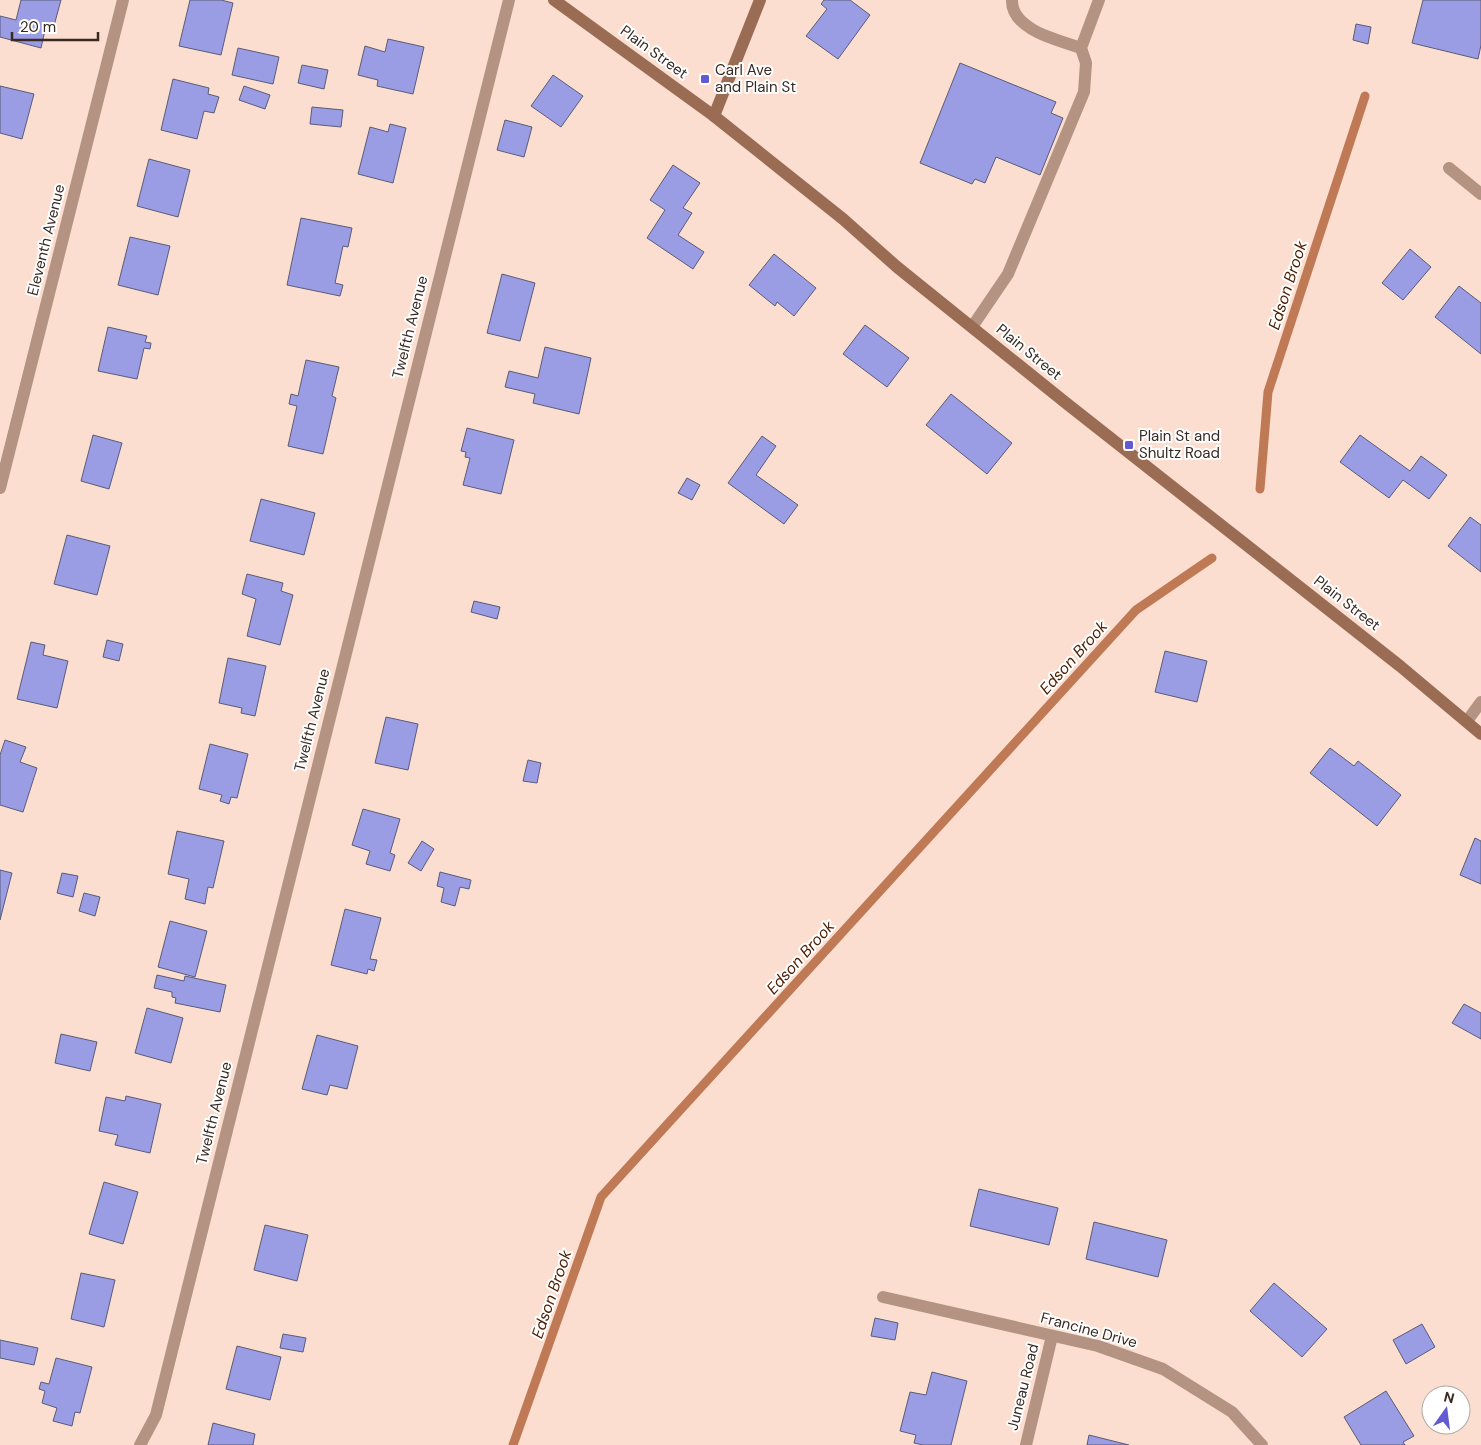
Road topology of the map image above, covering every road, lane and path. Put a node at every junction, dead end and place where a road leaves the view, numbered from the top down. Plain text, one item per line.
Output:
1 (123, 0) edge
2 (509, 0) edge
3 (554, 0) edge
4 (760, 0) edge
5 (1012, 0) edge
6 (1099, 0) edge
7 (1081, 48) junction
8 (714, 116) junction
9 (1449, 168) dead end
10 (1481, 194) edge
11 (972, 327) junction
12 (0, 488) edge
13 (1481, 702) edge
14 (1467, 721) junction
15 (1481, 734) edge
16 (883, 1297) dead end
17 (1052, 1336) junction
18 (140, 1445) edge
19 (1026, 1445) edge
20 (1262, 1445) edge

1 - 12 street, Eleventh Avenue
2 - 18 street, Twelfth Avenue
3 - 8 main road, Plain Street
4 - 8 main road
5 - 7 street
6 - 7 street
7 - 11 street
8 - 11 main road, Plain Street
9 - 10 street
11 - 14 main road, Plain Street
13 - 14 street
14 - 15 main road, Plain Street
16 - 17 street, Francine Drive
17 - 19 street, Juneau Road
17 - 20 street, Francine Drive

